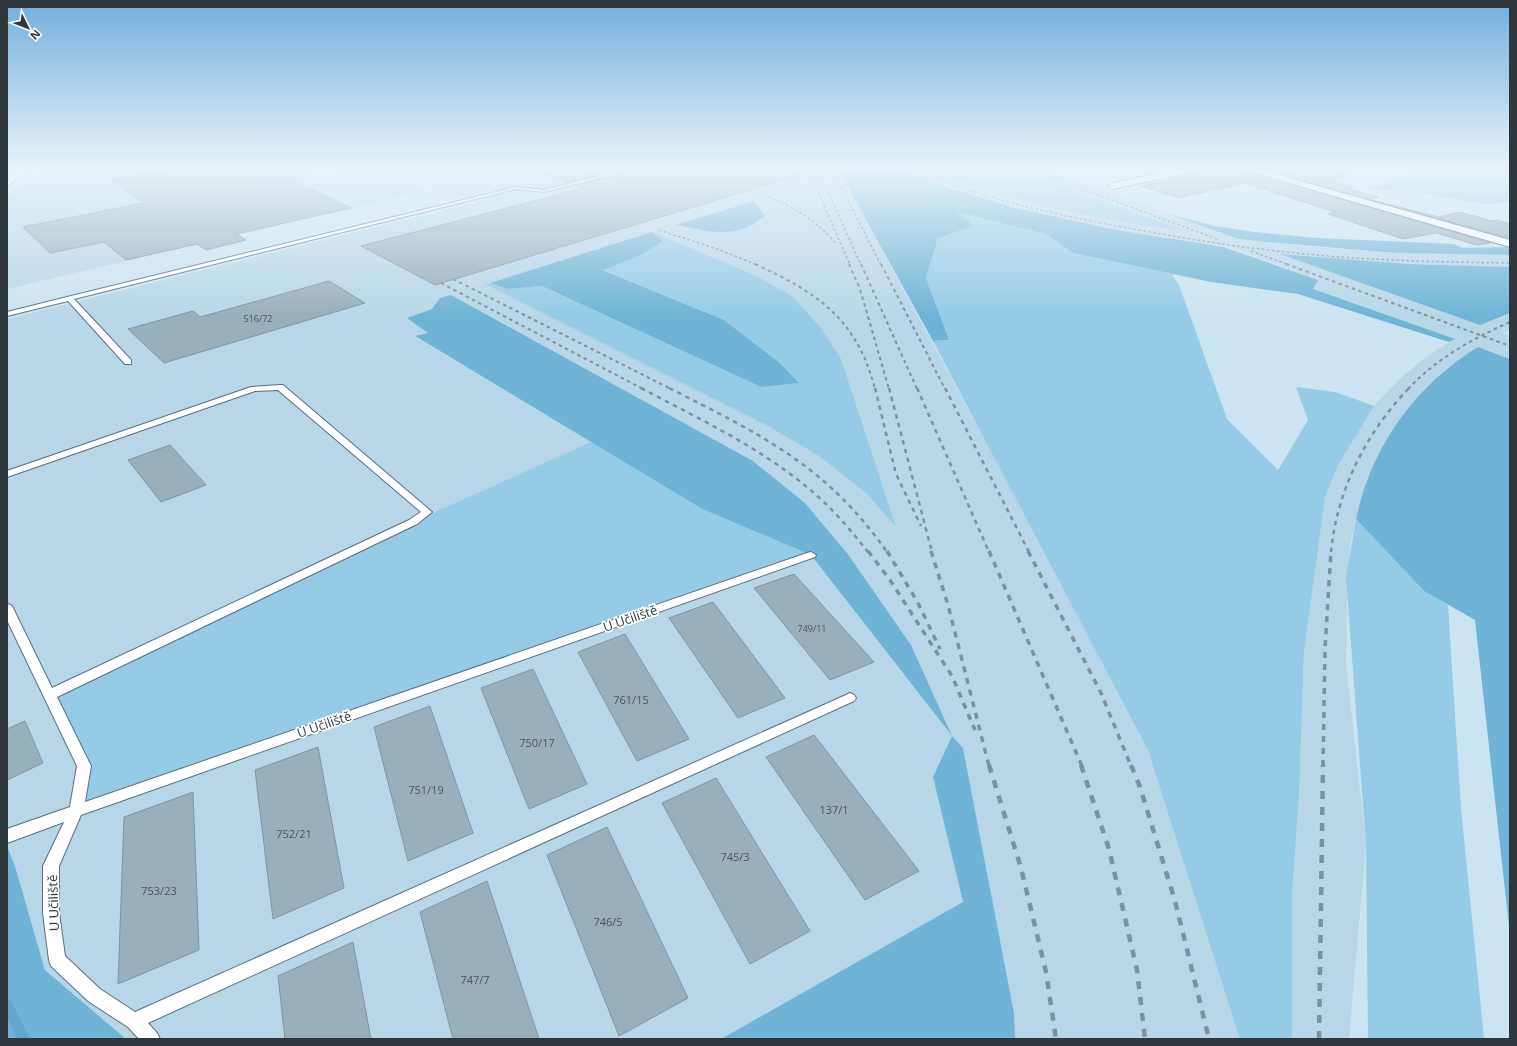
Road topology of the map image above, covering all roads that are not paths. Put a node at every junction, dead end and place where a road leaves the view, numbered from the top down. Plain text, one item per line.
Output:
1 (395, 218) edge
2 (1416, 218) edge
3 (1510, 244) edge
4 (70, 298) junction
5 (7, 314) edge
6 (128, 362) dead end
7 (7, 474) edge
8 (811, 555) dead end
9 (7, 608) edge
10 (49, 695) junction
11 (850, 698) dead end
12 (76, 811) junction
13 (7, 836) edge
14 (134, 1021) junction
15 (151, 1039) edge

1 - 4 lane
2 - 3 street
4 - 5 lane
4 - 6 lane
7 - 10 lane
8 - 12 lane, U Učiliště
9 - 10 lane
10 - 12 lane
11 - 14 lane
12 - 13 lane
12 - 14 lane, U Učiliště
14 - 15 lane, U Učiliště

